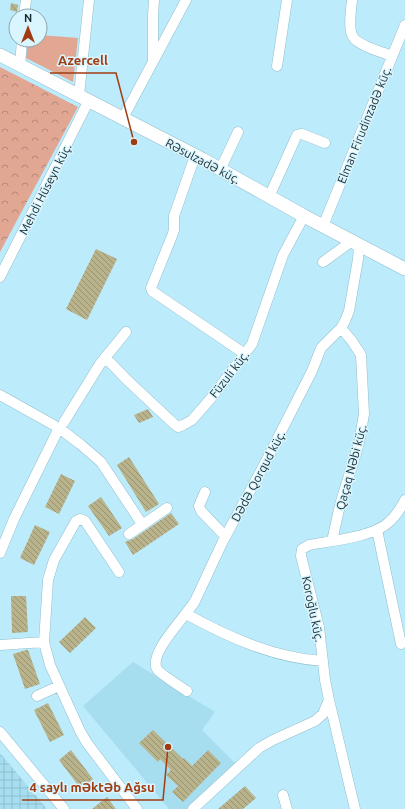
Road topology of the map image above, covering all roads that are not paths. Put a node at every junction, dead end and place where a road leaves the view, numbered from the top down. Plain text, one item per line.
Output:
1 (89, 0) edge
2 (154, 0) edge
3 (186, 0) edge
4 (287, 0) edge
5 (352, 0) edge
6 (405, 25) edge
7 (21, 48) edge
8 (0, 55) edge
9 (392, 56) junction
10 (153, 62) junction
11 (20, 66) junction
12 (278, 66) dead end
13 (84, 98) junction
14 (123, 118) junction
15 (238, 132) dead end
16 (325, 143) dead end
17 (195, 156) junction
18 (220, 170) junction
19 (269, 197) junction
20 (304, 216) junction
21 (323, 226) junction
22 (355, 243) junction
23 (323, 262) dead end
24 (405, 267) edge
25 (0, 277) edge
26 (341, 328) junction
27 (126, 332) dead end
28 (245, 354) junction
29 (105, 357) junction
30 (0, 395) edge
31 (61, 425) junction
32 (205, 492) dead end
33 (405, 500) edge
34 (167, 508) dead end
35 (142, 524) junction
36 (377, 530) junction
37 (129, 534) dead end
38 (226, 536) junction
39 (332, 541) junction
40 (0, 553) edge
41 (119, 572) dead end
42 (186, 614) junction
43 (44, 642) junction
44 (401, 644) dead end
45 (0, 645) edge
46 (323, 661) junction
47 (60, 686) junction
48 (187, 691) dead end
49 (38, 696) dead end
50 (329, 700) junction
51 (0, 732) edge
52 (283, 795) dead end
53 (64, 809) edge
54 (137, 809) edge
55 (193, 809) edge
56 (287, 809) edge
57 (355, 809) edge

1 - 13 street
2 - 10 street
3 - 10 street
4 - 12 street
5 - 9 street
6 - 9 street, Elman Firudinzadə küç.
7 - 11 street
8 - 11 main road, Rəsulzadə küç.
9 - 21 street, Elman Firudinzadə küç.
10 - 14 street
11 - 13 main road, Rəsulzadə küç.
13 - 14 main road, Rəsulzadə küç.
13 - 25 street, Mehdi Hüseyn küç.
14 - 17 main road, Rəsulzadə küç.
15 - 18 street
16 - 19 street
17 - 18 main road, Rəsulzadə küç.
17 - 28 street
18 - 19 main road, Rəsulzadə küç.
19 - 20 main road, Rəsulzadə küç.
20 - 21 main road, Rəsulzadə küç.
20 - 28 street, Füzuli küç.
21 - 22 main road, Rəsulzadə küç.
22 - 23 street
22 - 24 main road, Rəsulzadə küç.
22 - 26 street, Dədə Qorqud küç.
26 - 38 street, Dədə Qorqud küç.
26 - 39 street, Qaçaq Nəbi küç.
27 - 29 street
28 - 29 street, Füzuli küç.
29 - 31 street
30 - 31 street
31 - 35 street
31 - 40 street
32 - 38 street
33 - 36 street, Koroğlu küç.
34 - 35 street
35 - 37 street
36 - 39 street, Koroğlu küç.
36 - 44 street
38 - 42 street, Dədə Qorqud küç.
39 - 46 street, Koroğlu küç.
41 - 43 street
42 - 46 street
42 - 48 street, Dədə Qorqud küç.
43 - 45 street
43 - 47 street
46 - 50 street, Koroğlu küç.
47 - 49 street
47 - 54 street
50 - 55 street
50 - 57 street, Koroğlu küç.
51 - 53 street
52 - 56 street

